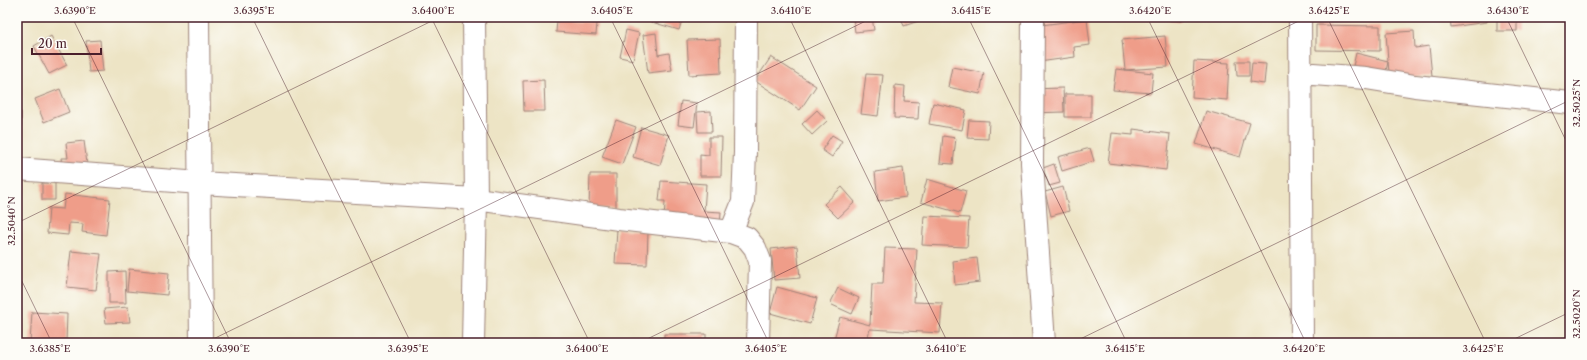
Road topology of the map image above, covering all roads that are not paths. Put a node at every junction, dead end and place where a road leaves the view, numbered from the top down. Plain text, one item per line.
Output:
1 (198, 17) edge
2 (474, 17) edge
3 (746, 17) edge
4 (1033, 17) edge
5 (1300, 17) edge
6 (1300, 73) junction
7 (1570, 103) edge
8 (17, 169) edge
9 (200, 183) junction
10 (476, 198) junction
11 (731, 232) junction
12 (201, 343) edge
13 (473, 343) edge
14 (758, 343) edge
15 (1044, 343) edge
16 (1302, 343) edge

1 - 9 street
2 - 10 street
3 - 11 street
4 - 15 street
5 - 6 street
6 - 7 street
6 - 16 street
8 - 9 street
9 - 10 street
9 - 12 street
10 - 11 street
10 - 13 street
11 - 14 street

